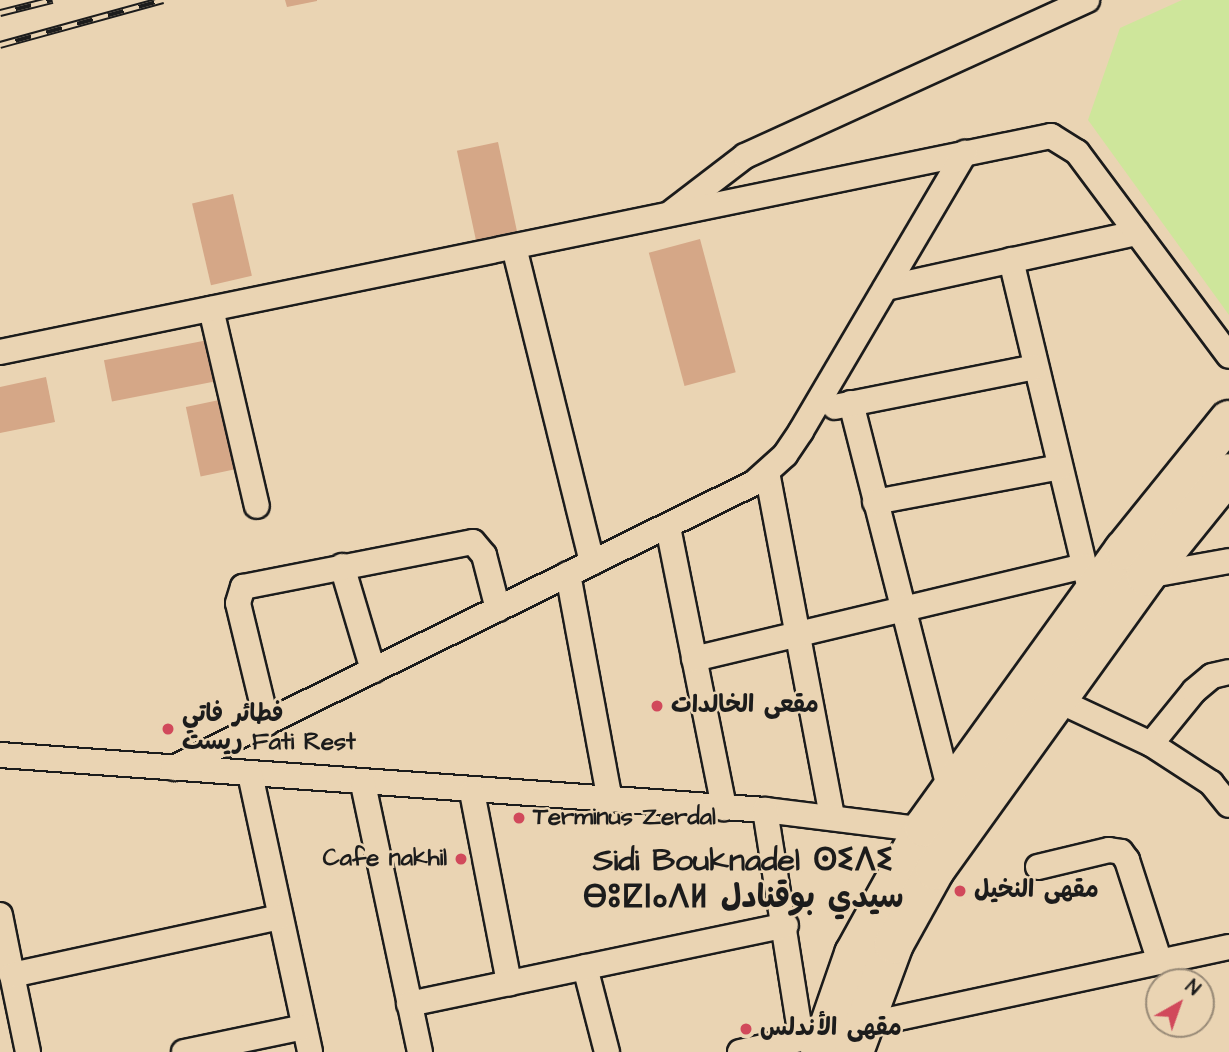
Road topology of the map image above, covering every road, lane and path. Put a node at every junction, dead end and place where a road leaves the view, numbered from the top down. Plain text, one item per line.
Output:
1 (1087, 0) edge
2 (965, 153) junction
3 (670, 213) junction
4 (1137, 233) junction
5 (514, 247) junction
6 (1011, 260) junction
7 (886, 288) junction
8 (211, 309) junction
9 (0, 352) edge
10 (1229, 356) edge
11 (1035, 367) junction
12 (851, 403) junction
13 (813, 411) junction
14 (1229, 420) edge
15 (1060, 467) junction
16 (767, 472) junction
17 (1229, 473) edge
18 (875, 502) junction
19 (257, 506) dead end
20 (668, 527) junction
21 (1229, 561) edge
22 (592, 563) junction
23 (342, 566) junction
24 (568, 574) junction
25 (1146, 576) junction
26 (1088, 580) junction
27 (498, 609) junction
28 (901, 611) junction
29 (799, 636) junction
30 (694, 659) junction
31 (373, 670) junction
32 (1229, 672) edge
33 (1057, 700) junction
34 (267, 723) junction
35 (1151, 744) junction
36 (0, 755) edge
37 (174, 768) junction
38 (250, 774) junction
39 (363, 784) junction
40 (950, 791) junction
41 (472, 792) junction
42 (610, 800) junction
43 (1229, 805) edge
44 (724, 808) junction
45 (765, 810) junction
46 (832, 817) junction
47 (940, 833) junction
48 (1038, 867) dead end
49 (0, 915) edge
50 (280, 917) junction
51 (786, 925) junction
52 (1229, 947) edge
53 (1160, 962) junction
54 (586, 967) junction
55 (12, 975) junction
56 (509, 983) junction
57 (409, 1004) junction
58 (304, 1027) junction
59 (17, 1040) edge
60 (832, 1040) edge
61 (752, 1050) edge
62 (184, 1052) edge
63 (310, 1052) edge
64 (420, 1052) edge
65 (607, 1052) edge

1 - 3 street
2 - 3 street
2 - 4 street
2 - 7 street
3 - 5 street
4 - 6 street
4 - 10 street
5 - 8 street
5 - 22 street
6 - 7 street
6 - 11 street
7 - 13 street
8 - 9 street
8 - 19 street
11 - 12 street
11 - 15 street
12 - 13 street
12 - 18 street
13 - 16 street
14 - 26 highway
15 - 18 street
15 - 26 street
16 - 20 street
16 - 29 street
17 - 25 highway
18 - 28 street
20 - 22 street
20 - 30 street
21 - 25 street
22 - 24 street
23 - 27 street
23 - 31 street
23 - 34 street
24 - 27 street
24 - 42 street
25 - 33 highway
26 - 28 street
26 - 40 highway
27 - 31 street
28 - 29 street
28 - 40 street
29 - 30 street
29 - 46 street
30 - 44 street
31 - 34 street
32 - 35 street
33 - 35 street
33 - 47 highway
34 - 37 street
35 - 43 street
36 - 37 street
37 - 38 street
38 - 39 street
38 - 50 street
39 - 41 street
39 - 57 street
40 - 47 highway
41 - 42 street
41 - 56 street
42 - 44 street
44 - 45 street
45 - 46 street
45 - 51 street
46 - 47 street
47 - 60 highway
48 - 53 street
49 - 55 street
50 - 55 street
50 - 58 street
51 - 54 street
51 - 60 street
52 - 53 street
53 - 60 street
54 - 56 street
54 - 65 street
55 - 59 street
56 - 57 street
57 - 64 street
58 - 62 street
58 - 63 street
60 - 61 street

